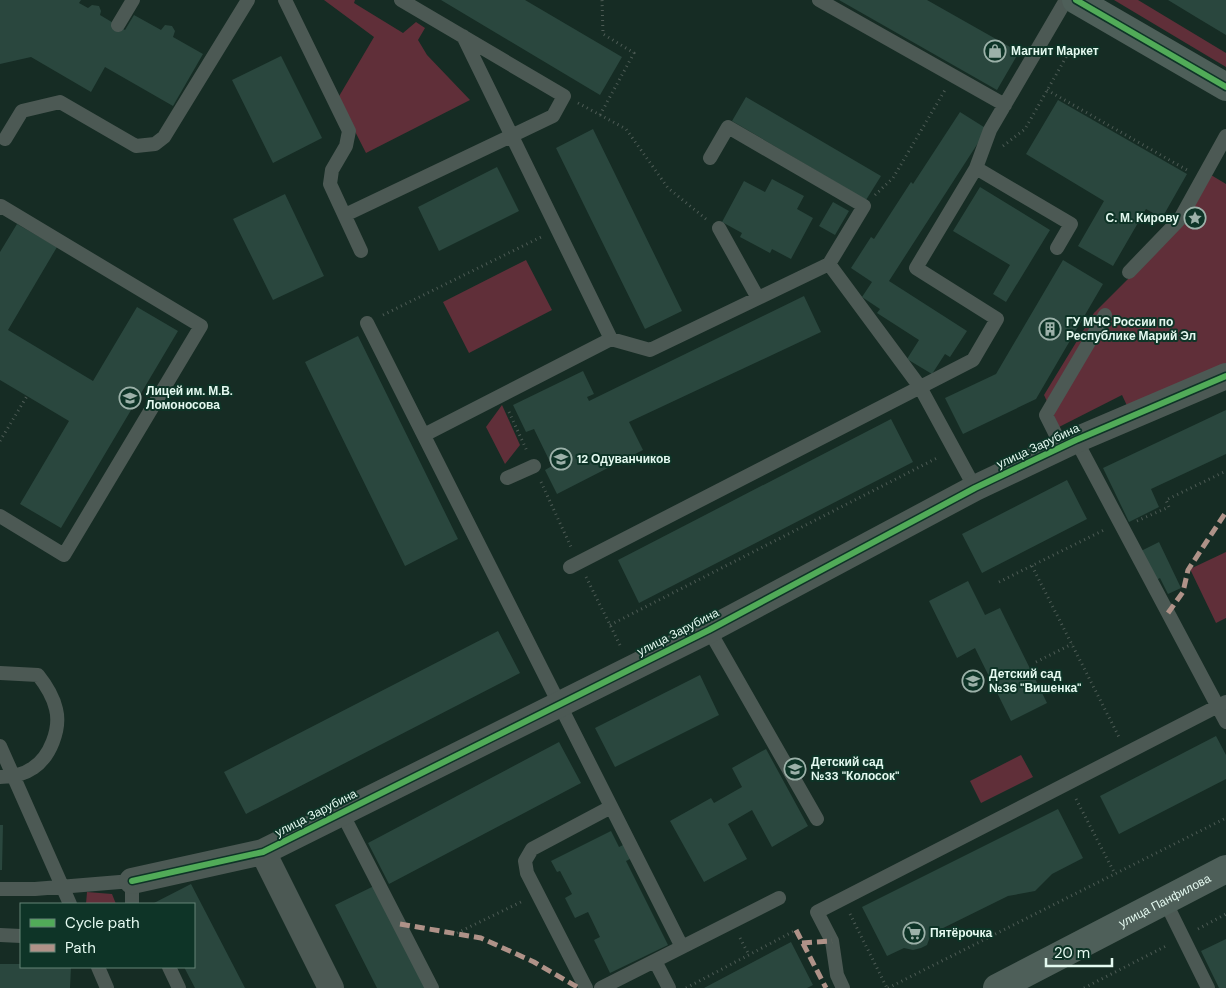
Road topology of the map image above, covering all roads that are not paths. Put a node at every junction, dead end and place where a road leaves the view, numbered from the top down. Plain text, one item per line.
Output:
1 (133, 0) edge
2 (248, 0) edge
3 (285, 0) edge
4 (401, 0) edge
5 (819, 0) edge
6 (1066, 0) edge
7 (1076, 0) edge
8 (118, 25) dead end
9 (463, 36) junction
10 (1226, 87) edge
11 (1005, 105) junction
12 (512, 136) junction
13 (1226, 136) edge
14 (5, 139) dead end
15 (710, 158) dead end
16 (976, 168) junction
17 (0, 208) edge
18 (345, 215) junction
19 (719, 228) road end
20 (1057, 248) dead end
21 (362, 251) dead end
22 (829, 264) junction
23 (1129, 272) dead end
24 (758, 298) junction
25 (1105, 315) dead end
26 (367, 323) road end
27 (611, 339) junction
28 (1226, 376) edge
29 (920, 386) junction
30 (424, 435) junction
31 (1069, 443) junction
32 (534, 466) dead end
33 (507, 478) dead end
34 (975, 488) junction
35 (0, 516) edge
36 (576, 568) road end
37 (709, 630) junction
38 (0, 673) edge
39 (559, 704) junction
40 (1222, 704) edge
41 (1226, 722) edge
42 (0, 746) edge
43 (7, 777) edge
44 (611, 807) junction
45 (342, 813) junction
46 (817, 819) dead end
47 (263, 852) junction
48 (1226, 869) edge
49 (63, 887) junction
50 (0, 888) edge
51 (132, 892) edge
52 (779, 898) dead end
53 (1165, 901) junction
54 (70, 903) edge
55 (141, 903) edge
56 (0, 935) edge
57 (20, 936) edge
58 (682, 948) junction
59 (655, 961) junction
60 (98, 968) edge
61 (169, 968) edge
62 (1024, 982) edge
63 (107, 988) edge
64 (179, 988) edge
65 (331, 988) edge
66 (432, 988) edge
67 (586, 988) edge
68 (601, 988) edge
69 (669, 988) edge
70 (844, 988) edge
71 (997, 988) edge
72 (1208, 988) edge

1 - 8 lane
2 - 14 lane
3 - 18 lane
4 - 9 lane
5 - 11 lane
6 - 11 lane
7 - 10 main road
9 - 12 lane
9 - 12 lane
11 - 16 lane
12 - 18 lane
12 - 27 lane
13 - 23 lane
15 - 22 lane
16 - 20 lane
16 - 29 lane
17 - 35 lane
18 - 21 lane
19 - 24 lane
22 - 24 lane
22 - 29 lane
24 - 27 lane
25 - 31 lane
26 - 30 lane
27 - 30 lane
28 - 31 street, улица Зарубина
29 - 34 lane
29 - 36 lane
30 - 39 lane
31 - 34 street, улица Зарубина
31 - 40 lane
32 - 33 lane
34 - 37 street, улица Зарубина
37 - 39 street, улица Зарубина
37 - 46 lane
38 - 43 lane
39 - 44 lane
39 - 45 street, улица Зарубина
40 - 41 lane
40 - 70 lane
42 - 43 lane
43 - 49 lane
44 - 58 lane
44 - 67 lane
45 - 47 street, улица Зарубина
45 - 66 lane
47 - 51 street, улица Зарубина
47 - 65 street
48 - 53 main road, улица Панфилова
49 - 50 lane
49 - 51 lane
49 - 54 lane
51 - 55 lane
52 - 58 lane
53 - 62 main road, улица Панфилова
53 - 72 lane
56 - 57 lane
58 - 59 lane
59 - 68 lane
59 - 69 lane
60 - 63 lane
61 - 64 lane
62 - 71 main road, улица Панфилова

